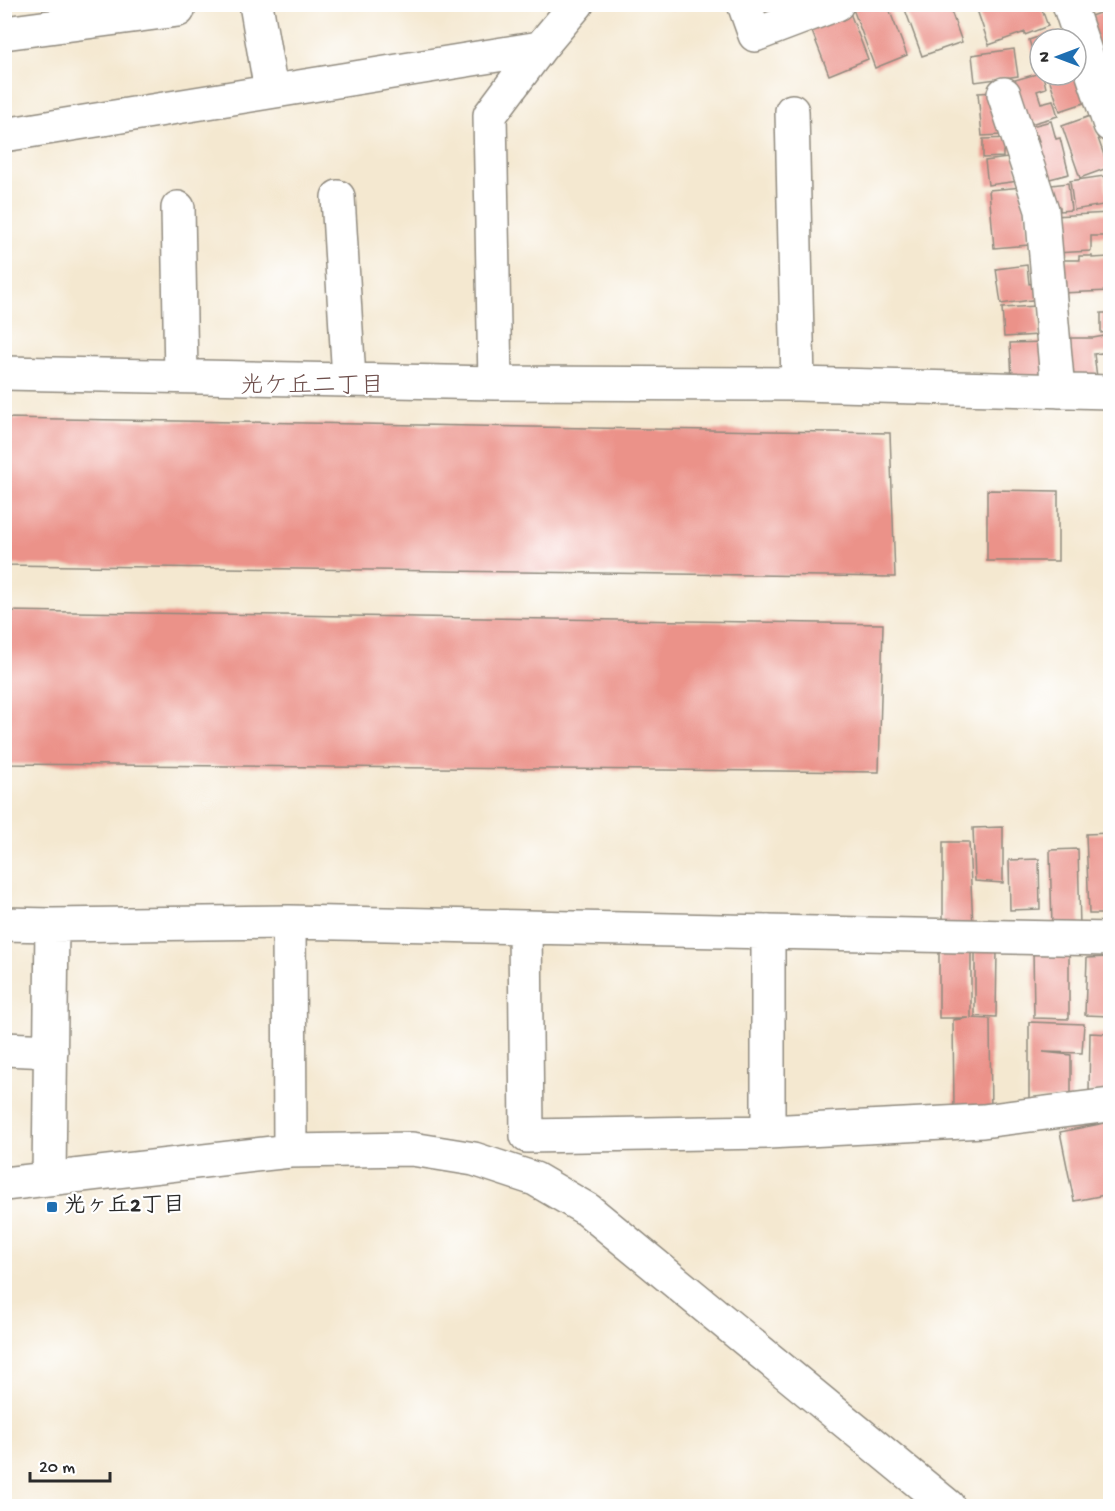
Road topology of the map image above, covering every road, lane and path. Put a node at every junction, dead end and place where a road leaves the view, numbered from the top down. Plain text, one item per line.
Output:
1 (256, 4) edge
2 (577, 4) edge
3 (744, 4) edge
4 (837, 4) edge
5 (1069, 4) edge
6 (178, 10) dead end
7 (4, 33) edge
8 (540, 48) junction
9 (271, 91) junction
10 (1004, 94) dead end
11 (792, 111) dead end
12 (1110, 125) edge
13 (4, 135) edge
14 (338, 197) dead end
15 (178, 208) dead end
16 (4, 373) edge
17 (181, 376) junction
18 (350, 379) junction
19 (495, 383) junction
20 (798, 384) junction
21 (1058, 391) junction
22 (1110, 392) edge
23 (289, 922) junction
24 (4, 924) edge
25 (52, 925) junction
26 (525, 927) junction
27 (768, 932) junction
28 (1110, 939) edge
29 (4, 1049) edge
30 (51, 1051) junction
31 (1110, 1105) edge
32 (768, 1132) junction
33 (290, 1151) junction
34 (49, 1178) junction
35 (4, 1184) edge
36 (948, 1506) edge

1 - 9 street
2 - 8 street
3 - 4 street
5 - 12 street
6 - 7 street
8 - 9 street
8 - 19 street
9 - 13 street
10 - 21 street
11 - 20 street
14 - 18 street
15 - 17 street
16 - 17 street
17 - 18 street
18 - 19 street
19 - 20 street
20 - 21 street
21 - 22 street
23 - 25 street
23 - 26 street
23 - 33 street
24 - 25 street
25 - 30 street
26 - 27 street
26 - 32 street
27 - 28 street
27 - 32 street
29 - 30 street
30 - 34 street
31 - 32 street
33 - 34 street
33 - 36 street
34 - 35 street

